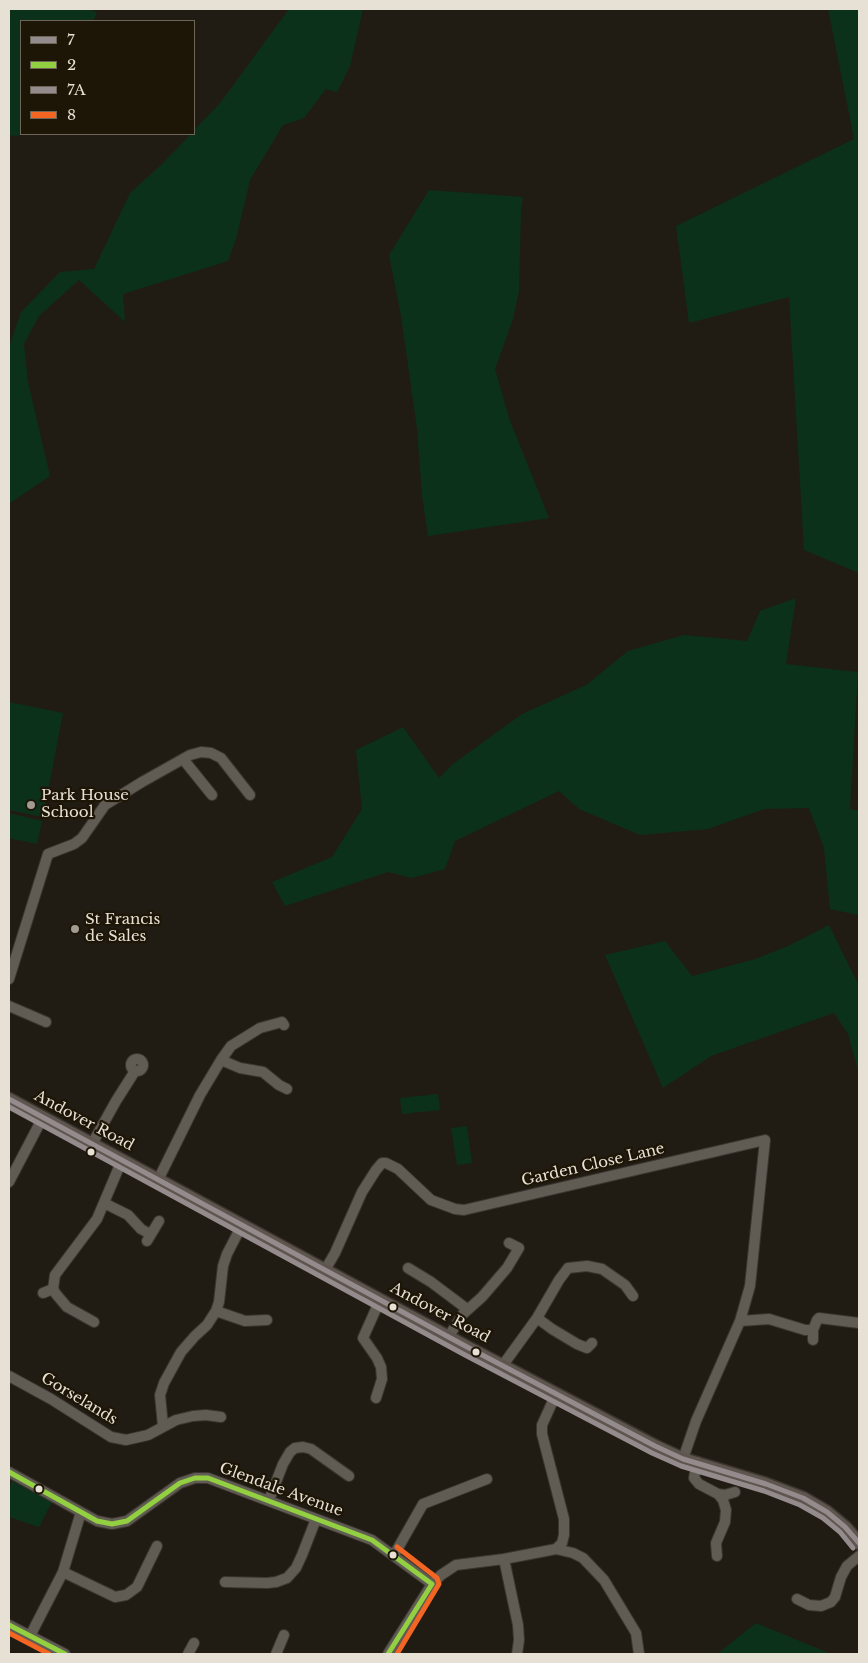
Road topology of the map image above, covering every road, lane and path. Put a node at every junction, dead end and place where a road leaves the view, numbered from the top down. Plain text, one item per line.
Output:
1 (183, 759) junction
2 (212, 795) dead end
3 (250, 795) dead end
4 (9, 979) edge
5 (9, 1006) edge
6 (46, 1022) dead end
7 (284, 1025) dead end
8 (221, 1060) junction
9 (135, 1071) dead end
10 (287, 1089) dead end
11 (9, 1099) edge
12 (43, 1117) junction
13 (92, 1144) junction
14 (122, 1160) junction
15 (158, 1180) junction
16 (9, 1182) edge
17 (104, 1203) junction
18 (159, 1222) dead end
19 (242, 1225) junction
20 (509, 1242) dead end
21 (408, 1268) dead end
22 (325, 1270) junction
23 (633, 1296) dead end
24 (380, 1300) junction
25 (467, 1309) junction
26 (216, 1311) junction
27 (537, 1318) junction
28 (267, 1320) dead end
29 (740, 1321) junction
30 (94, 1322) dead end
31 (859, 1323) edge
32 (449, 1336) junction
33 (592, 1343) dead end
34 (503, 1366) junction
35 (9, 1376) edge
36 (556, 1394) junction
37 (376, 1398) dead end
38 (221, 1417) dead end
39 (163, 1426) junction
40 (683, 1458) junction
41 (697, 1462) junction
42 (9, 1472) edge
43 (343, 1475) dead end
44 (488, 1478) dead end
45 (735, 1492) dead end
46 (718, 1494) junction
47 (269, 1500) junction
48 (81, 1512) junction
49 (316, 1518) junction
50 (859, 1543) edge
51 (556, 1549) junction
52 (152, 1550) dead end
53 (719, 1550) dead end
54 (394, 1555) junction
55 (859, 1556) edge
56 (504, 1559) junction
57 (64, 1572) junction
58 (225, 1582) dead end
59 (432, 1584) junction
60 (797, 1599) dead end
61 (9, 1625) edge
62 (284, 1635) dead end
63 (30, 1636) junction
64 (65, 1654) edge
65 (276, 1654) edge
66 (388, 1654) edge
67 (517, 1654) edge
68 (639, 1654) edge

1 - 2 street
1 - 3 street
1 - 4 street
5 - 6 street
7 - 8 street
8 - 10 street
8 - 15 street
9 - 13 street
11 - 12 main road, Andover Road
12 - 13 main road, Andover Road
12 - 16 street
13 - 14 main road, Andover Road
14 - 15 main road, Andover Road
14 - 17 street
15 - 19 main road, Andover Road
17 - 18 street
17 - 30 street
19 - 22 main road, Andover Road
19 - 26 street
20 - 25 street
21 - 25 street
22 - 24 main road, Andover Road
22 - 29 street, Garden Close Lane
23 - 27 street
24 - 32 main road, Andover Road
24 - 37 street
25 - 32 street
26 - 28 street
26 - 39 street
27 - 33 street
27 - 34 street
29 - 31 street
29 - 40 street, Garden Close Lane
32 - 34 main road, Andover Road
34 - 36 main road, Andover Road
35 - 39 street, Gorselands
36 - 40 main road, Andover Road
36 - 51 street
38 - 39 street, Gorselands
40 - 41 main road, Andover Road
41 - 46 street
41 - 50 main road, Andover Road
42 - 48 street, Glendale Avenue
43 - 47 street
44 - 54 street
45 - 46 street
46 - 53 street
47 - 48 street, Glendale Avenue
47 - 49 street, Glendale Avenue
48 - 57 street
49 - 54 street, Glendale Avenue
49 - 58 street
51 - 56 street
51 - 68 street
52 - 57 street
54 - 59 street, Glendale Avenue
55 - 60 street
56 - 59 street
56 - 67 street
57 - 63 street
59 - 66 street
61 - 63 street
62 - 65 street
63 - 64 street

